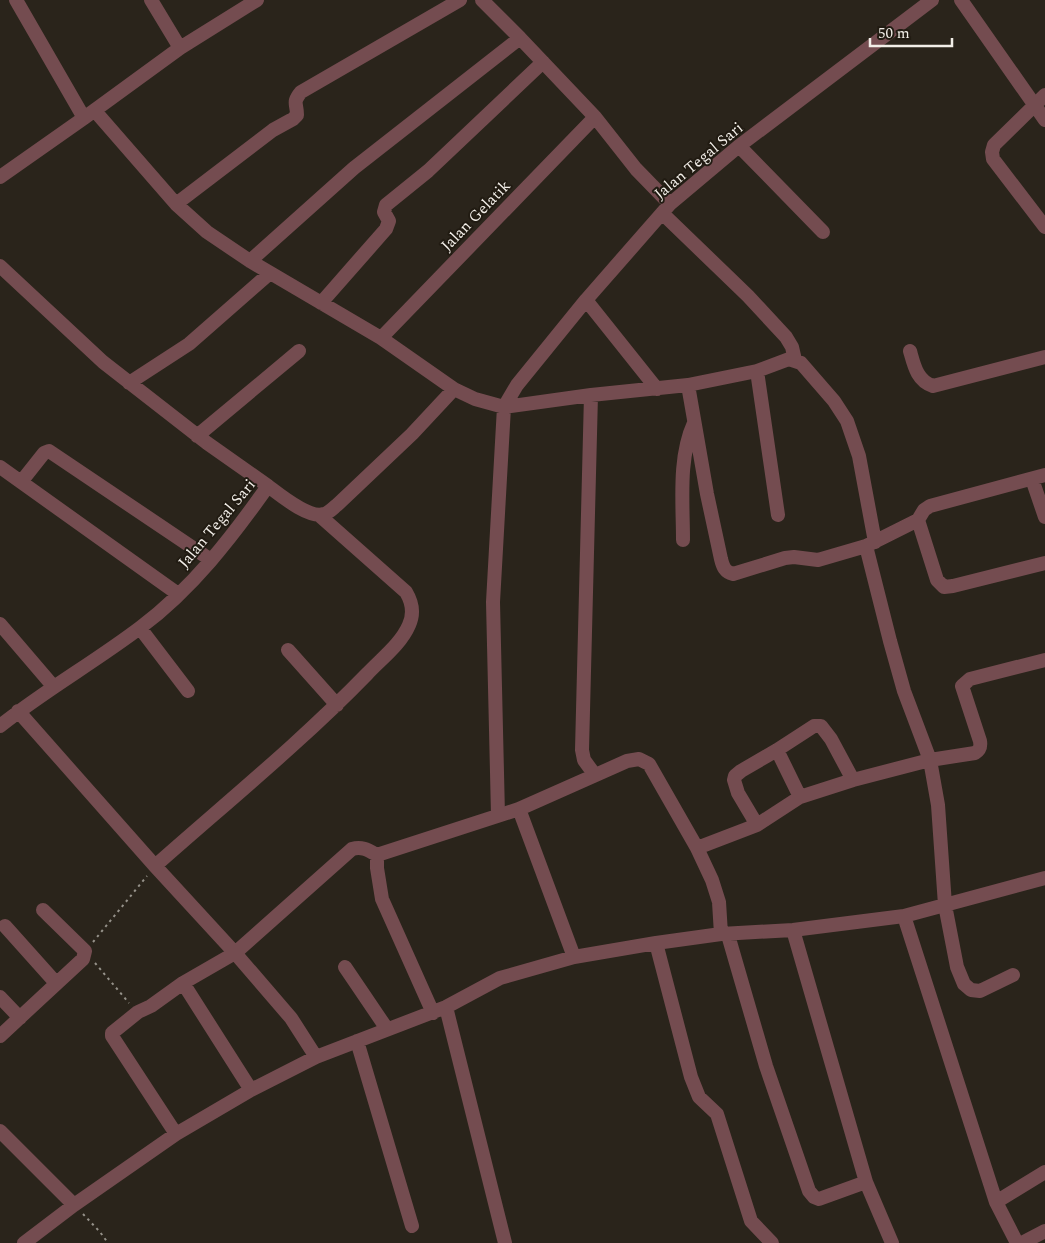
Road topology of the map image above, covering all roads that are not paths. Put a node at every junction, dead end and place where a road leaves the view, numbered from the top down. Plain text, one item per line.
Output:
1 (16, 0) edge
2 (152, 0) edge
3 (257, 0) edge
4 (460, 0) edge
5 (482, 0) edge
6 (932, 0) edge
7 (960, 0) edge
8 (520, 38) junction
9 (180, 48) junction
10 (543, 62) junction
11 (1045, 95) edge
12 (1034, 105) junction
13 (90, 114) junction
14 (595, 117) junction
15 (1045, 120) edge
16 (740, 146) junction
17 (0, 177) edge
18 (176, 204) junction
19 (666, 208) junction
20 (1045, 227) edge
21 (824, 232) dead end
22 (250, 261) junction
23 (0, 266) edge
24 (270, 273) junction
25 (586, 300) junction
26 (321, 303) junction
27 (381, 338) junction
28 (299, 351) dead end
29 (910, 351) dead end
30 (1045, 357) edge
31 (794, 360) junction
32 (756, 371) junction
33 (129, 383) junction
34 (688, 385) junction
35 (454, 389) junction
36 (657, 389) junction
37 (591, 395) junction
38 (504, 407) junction
39 (694, 422) junction
40 (197, 436) junction
41 (0, 467) edge
42 (1039, 477) edge
43 (21, 482) junction
44 (268, 486) junction
45 (778, 514) dead end
46 (318, 515) junction
47 (1045, 517) edge
48 (918, 520) junction
49 (682, 540) dead end
50 (871, 544) junction
51 (211, 560) junction
52 (1045, 562) edge
53 (178, 594) junction
54 (0, 624) edge
55 (140, 628) junction
56 (288, 650) dead end
57 (1045, 660) edge
58 (53, 686) junction
59 (188, 691) dead end
60 (337, 705) junction
61 (18, 711) junction
62 (0, 726) edge
63 (777, 750) junction
64 (930, 760) junction
65 (595, 775) junction
66 (853, 780) junction
67 (800, 796) junction
68 (518, 809) junction
69 (498, 816) junction
70 (757, 825) junction
71 (697, 848) junction
72 (376, 855) junction
73 (155, 866) junction
74 (1045, 878) edge
75 (945, 905) junction
76 (43, 910) dead end
77 (904, 916) junction
78 (5, 926) dead end
79 (793, 930) junction
80 (724, 934) junction
81 (656, 943) junction
82 (235, 952) junction
83 (574, 958) junction
84 (345, 967) dead end
85 (1013, 975) dead end
86 (56, 983) junction
87 (183, 983) junction
88 (0, 997) edge
89 (446, 1008) junction
90 (432, 1013) junction
91 (20, 1018) junction
92 (386, 1029) junction
93 (0, 1036) edge
94 (357, 1041) junction
95 (316, 1057) junction
96 (251, 1090) junction
97 (0, 1131) edge
98 (176, 1134) junction
99 (1045, 1172) edge
100 (866, 1182) junction
101 (996, 1202) junction
102 (74, 1205) junction
103 (412, 1226) dead end
104 (1045, 1231) edge
105 (24, 1243) edge
106 (505, 1243) edge
107 (772, 1243) edge
108 (892, 1243) edge
109 (1017, 1243) edge
110 (1022, 1243) edge

1 - 13 street
2 - 9 street
3 - 9 street
4 - 18 street
5 - 8 street
6 - 16 street, Jalan Tegal Sari
7 - 12 street
8 - 10 street
8 - 22 street
9 - 13 street
10 - 14 street
10 - 26 street
11 - 12 street
12 - 15 street
12 - 20 street
13 - 17 street
13 - 18 street
14 - 19 street
14 - 27 street, Jalan Gelatik
16 - 19 street, Jalan Tegal Sari
16 - 21 street
18 - 22 street
19 - 25 street, Jalan Tegal Sari
19 - 31 street
22 - 24 street
23 - 33 street
24 - 26 street
24 - 33 street
25 - 36 street
25 - 38 street, Jalan Tegal Sari
26 - 27 street
27 - 35 street
28 - 40 street
29 - 30 street
31 - 32 street
31 - 50 street
32 - 34 street
32 - 45 street
33 - 40 street
34 - 36 street
34 - 39 street
35 - 38 street
35 - 46 street
36 - 37 street
37 - 38 street
37 - 65 street
38 - 69 street
39 - 49 street
39 - 50 street
40 - 44 street
41 - 43 street
42 - 47 street
42 - 48 street
43 - 51 street
43 - 53 street
44 - 46 street, Jalan Tegal Sari
44 - 51 street, Jalan Tegal Sari
46 - 60 street, Jalan Tegal Sari
48 - 50 street
48 - 52 street
50 - 64 street
51 - 53 street, Jalan Tegal Sari
53 - 55 street, Jalan Tegal Sari
54 - 58 street
55 - 58 street, Jalan Tegal Sari
55 - 59 street
56 - 60 street
57 - 64 street
58 - 61 street, Jalan Tegal Sari
60 - 73 street, Jalan Tegal Sari
61 - 62 street, Jalan Tegal Sari
61 - 73 street
63 - 66 street
63 - 67 street
63 - 70 street
64 - 66 street
64 - 75 street
65 - 68 street
65 - 71 street
66 - 67 street
67 - 70 street
68 - 69 street
68 - 83 street
69 - 72 street
70 - 71 street
71 - 80 street
72 - 82 street
72 - 90 street
73 - 82 street
74 - 75 street
75 - 77 street
75 - 85 street
76 - 86 street
77 - 79 street
77 - 101 street
78 - 86 street
79 - 80 street
79 - 100 street
80 - 81 street
80 - 100 street
81 - 83 street
81 - 107 street
82 - 87 street
82 - 95 street
83 - 89 street
84 - 92 street
86 - 91 street
87 - 96 street
87 - 98 street
88 - 91 street
89 - 90 street
89 - 106 street
90 - 92 street
91 - 93 street
92 - 94 street
94 - 95 street
94 - 103 street
95 - 96 street
96 - 98 street
97 - 102 street
98 - 102 street
99 - 101 street
100 - 108 street
101 - 109 street
102 - 105 street
104 - 110 street

